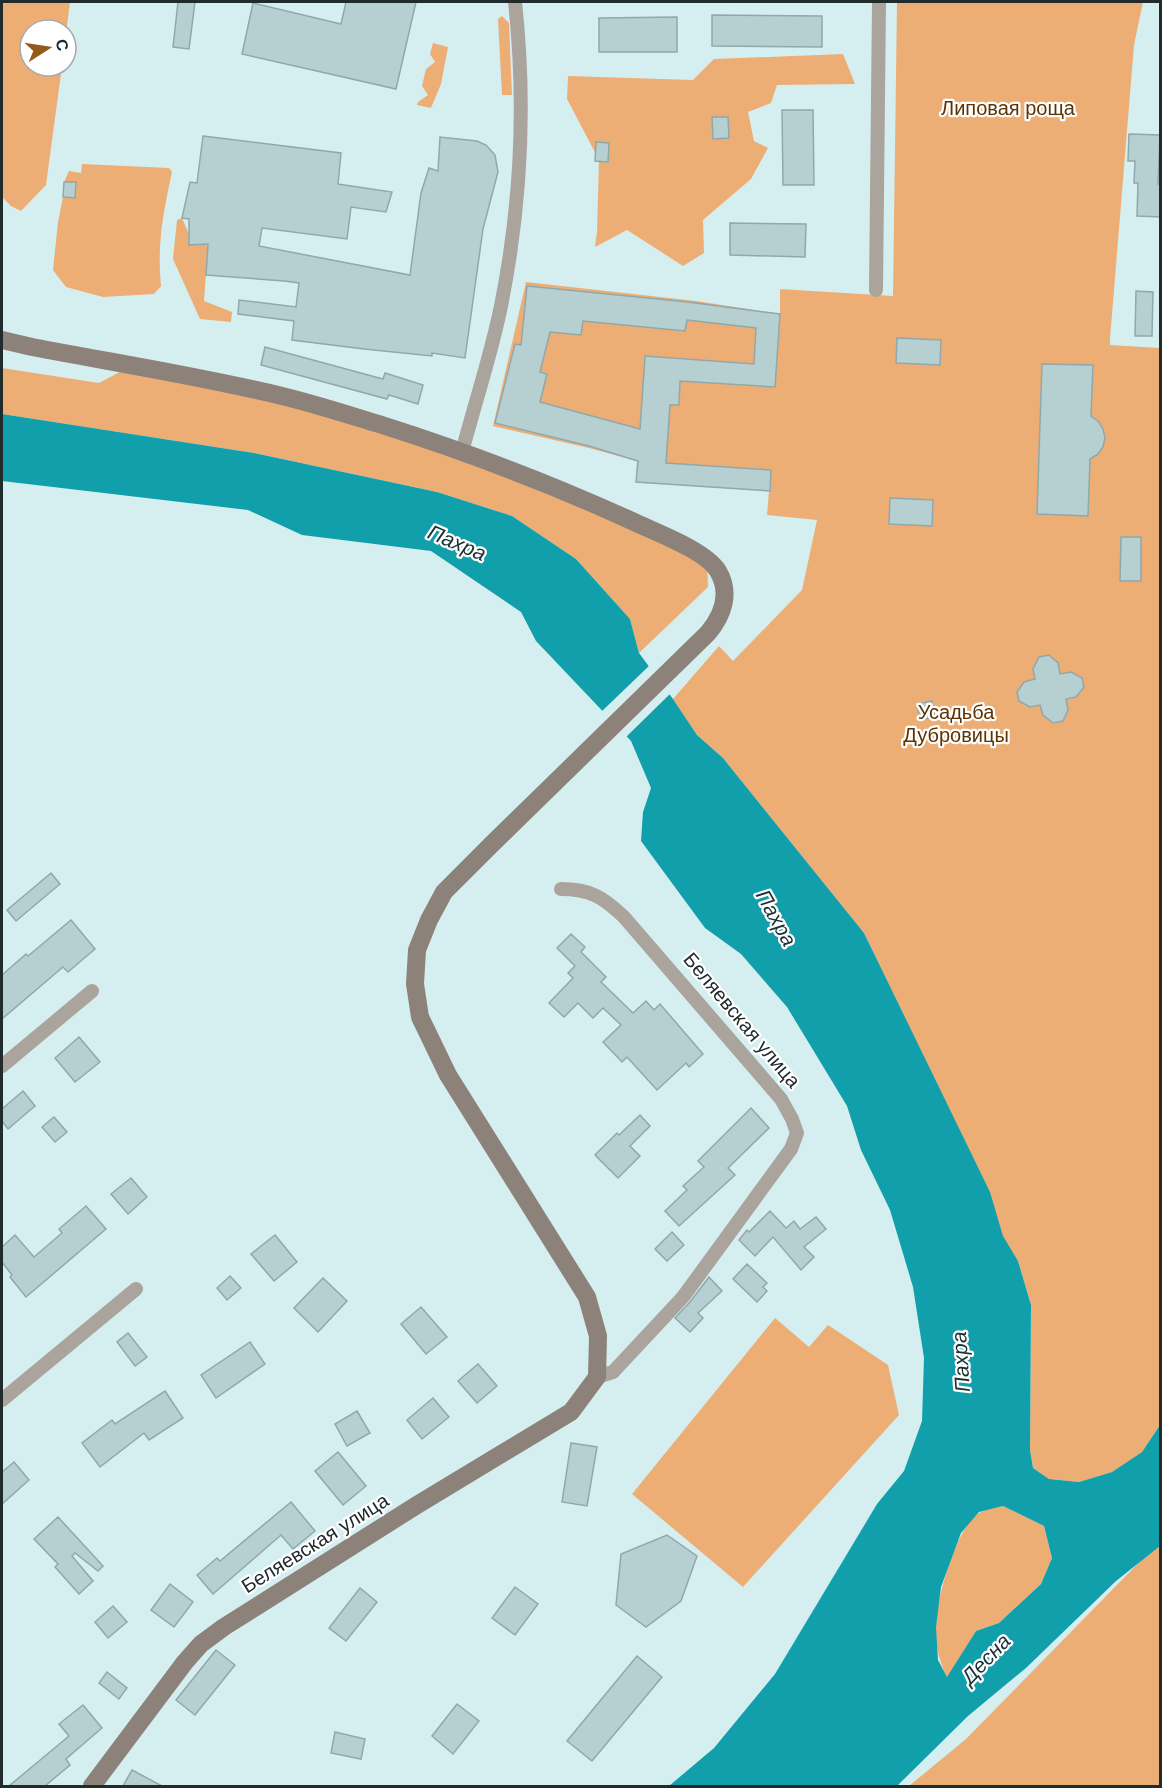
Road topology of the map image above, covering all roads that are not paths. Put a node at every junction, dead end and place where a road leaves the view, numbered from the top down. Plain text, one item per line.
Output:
1 (515, 2) edge
2 (879, 2) edge
3 (876, 290) dead end
4 (2, 339) edge
5 (462, 452) junction
6 (561, 889) dead end
7 (92, 991) dead end
8 (2, 1066) edge
9 (136, 1289) dead end
10 (597, 1377) junction
11 (2, 1400) edge
12 (92, 1786) edge

1 - 5 street
2 - 3 street
4 - 5 main road
5 - 10 main road
6 - 10 street, Беляевская улица
7 - 8 street
9 - 11 street
10 - 12 main road, Беляевская улица

